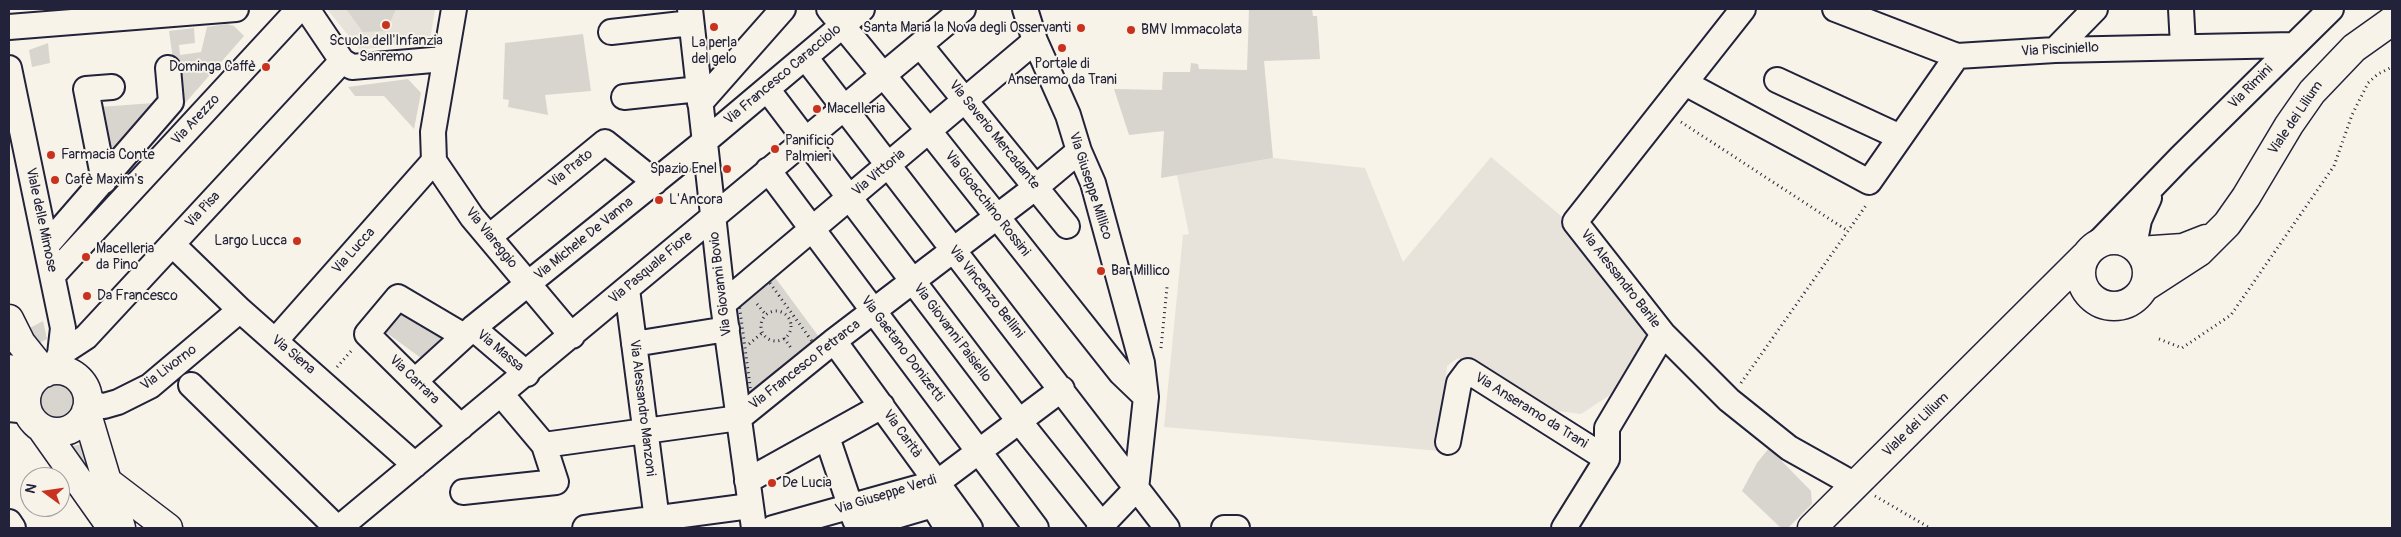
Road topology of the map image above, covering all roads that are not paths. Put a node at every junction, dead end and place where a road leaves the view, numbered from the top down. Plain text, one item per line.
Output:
1 (236, 9) edge
2 (299, 9) edge
3 (308, 9) edge
4 (454, 9) edge
5 (782, 9) edge
6 (862, 9) edge
7 (963, 9) edge
8 (1743, 9) edge
9 (1835, 9) edge
10 (2095, 9) edge
11 (2181, 9) edge
12 (2331, 9) edge
13 (1024, 10) edge
14 (690, 16) edge
15 (836, 17) edge
16 (2392, 20) edge
17 (9, 27) edge
18 (611, 32) dead end
19 (1035, 41) junction
20 (920, 45) junction
21 (2293, 45) junction
22 (2183, 46) junction
23 (2055, 50) junction
24 (1957, 56) junction
25 (805, 57) junction
26 (444, 59) junction
27 (342, 61) junction
28 (9, 68) edge
29 (168, 68) dead end
30 (883, 75) junction
31 (1777, 80) dead end
32 (1685, 83) junction
33 (112, 87) dead end
34 (767, 89) junction
35 (700, 96) junction
36 (624, 97) dead end
37 (12, 99) edge
38 (966, 100) junction
39 (843, 107) junction
40 (929, 131) junction
41 (1900, 136) junction
42 (804, 139) junction
43 (704, 142) junction
44 (1079, 151) junction
45 (434, 161) junction
46 (2172, 165) junction
47 (888, 166) junction
48 (768, 170) junction
49 (104, 181) junction
50 (654, 182) junction
51 (1036, 187) junction
52 (848, 199) junction
53 (713, 216) junction
54 (997, 217) junction
55 (1067, 226) dead end
56 (812, 230) junction
57 (2219, 233) junction
58 (489, 237) junction
59 (172, 244) junction
60 (47, 245) junction
61 (2136, 248) junction
62 (953, 250) junction
63 (2091, 250) junction
64 (53, 275) junction
65 (912, 281) junction
66 (529, 283) junction
67 (2144, 287) junction
68 (627, 289) junction
69 (2092, 298) junction
70 (724, 304) junction
71 (240, 310) junction
72 (873, 311) junction
73 (9, 320) edge
74 (2020, 323) junction
75 (727, 329) junction
76 (469, 332) junction
77 (1663, 334) junction
78 (572, 336) junction
79 (275, 340) junction
80 (834, 341) junction
81 (634, 344) junction
82 (53, 366) junction
83 (9, 369) edge
84 (527, 374) junction
85 (415, 381) junction
86 (191, 385) dead end
87 (1062, 389) junction
88 (501, 394) junction
89 (1146, 396) junction
90 (882, 406) junction
91 (87, 407) junction
92 (26, 411) edge
93 (739, 418) junction
94 (1019, 422) junction
95 (462, 426) junction
96 (644, 431) junction
97 (827, 437) junction
98 (1448, 442) dead end
99 (544, 444) junction
100 (979, 450) junction
101 (1607, 459) junction
102 (415, 465) junction
103 (747, 481) junction
104 (938, 482) junction
105 (109, 483) junction
106 (1855, 485) junction
107 (1136, 489) junction
108 (463, 492) dead end
109 (752, 517) edge
110 (856, 520) edge
111 (9, 522) edge
112 (817, 522) edge
113 (658, 523) edge
114 (1101, 527) edge
115 (13, 528) edge
116 (112, 528) edge
117 (121, 528) edge
118 (168, 528) edge
119 (338, 528) edge
120 (585, 528) edge
121 (773, 528) edge
122 (947, 528) edge
123 (970, 528) edge
124 (1036, 528) edge
125 (1167, 528) edge
126 (1224, 528) edge
127 (1237, 528) edge
128 (1564, 528) edge
129 (1812, 528) edge

1 - 17 street
2 - 64 street, Via Arezzo
3 - 27 street
4 - 26 street
5 - 35 street
6 - 15 street, Via Francesco Caracciolo
7 - 20 street, Via Pasquale Fiore
8 - 32 street, Via Alessandro Barile
9 - 24 street, Via Pisciniello
10 - 23 street
11 - 22 street
12 - 21 street, Via Rimini
13 - 19 street, Via Giuseppe Millico
14 - 18 street
14 - 35 street, Via Giovanni Bovio
15 - 25 street, Via Francesco Caracciolo
15 - 30 street, Via Gioacchino Rossini
16 - 57 main road, Viale dei Lilium
19 - 38 street, Via Vittoria
19 - 44 street, Via Giuseppe Millico
20 - 30 street, Via Pasquale Fiore
20 - 38 street, Via Saverio Mercadante
21 - 22 street, Via Pisciniello
21 - 46 street, Via Rimini
22 - 23 street, Via Pisciniello
23 - 24 street, Via Pisciniello
24 - 41 street
25 - 34 street, Via Francesco Caracciolo
25 - 39 street, Via Vincenzo Bellini
26 - 27 street
26 - 45 street
27 - 59 street, Via Pisa
28 - 37 street, Viale delle Mimose
29 - 49 street
30 - 39 street, Via Pasquale Fiore
30 - 40 street, Via Gioacchino Rossini
31 - 41 street
32 - 41 street
32 - 77 street, Via Alessandro Barile
33 - 49 street
34 - 42 street, Via Giovanni Paisiello
34 - 43 street, Via Francesco Caracciolo
35 - 36 street
35 - 43 street, Via Giovanni Bovio
37 - 60 street, Viale delle Mimose
38 - 40 street, Via Vittoria
38 - 51 street, Via Saverio Mercadante
39 - 42 street, Via Pasquale Fiore
39 - 47 street, Via Vincenzo Bellini
40 - 47 street, Via Vittoria
40 - 54 street, Via Gioacchino Rossini
42 - 48 street, Via Pasquale Fiore
42 - 52 street, Via Giovanni Paisiello
43 - 50 street, Via Michele De Vanna
43 - 53 street, Via Giovanni Bovio
44 - 51 street, Via Francesco Petrarca
44 - 89 street, Via Giuseppe Millico
45 - 58 street, Via Viareggio
45 - 79 street, Via Lucca
46 - 61 street, Via Rimini
46 - 63 street, Via Rimini
47 - 52 street, Via Vittoria
47 - 62 street, Via Vincenzo Bellini
48 - 53 street, Via Pasquale Fiore
48 - 56 street, Via Gaetano Donizetti
49 - 60 street
50 - 58 street, Via Prato
50 - 66 street, Via Michele De Vanna
51 - 54 street, Via Francesco Petrarca
51 - 55 street, Via Saverio Mercadante
52 - 56 street, Via Vittoria
52 - 65 street, Via Giovanni Paisiello
53 - 68 street, Via Pasquale Fiore
53 - 70 street, Via Giovanni Bovio
54 - 62 street, Via Francesco Petrarca
54 - 89 street, Via Gioacchino Rossini
56 - 70 street, Via Vittoria
56 - 72 street, Via Gaetano Donizetti
57 - 61 main road, Viale dei Lilium
57 - 67 main road, Viale dei Lilium
58 - 66 street, Via Viareggio
59 - 71 street, Via Siena
59 - 82 street, Via Pisa
60 - 64 street, Viale delle Mimose
61 - 63 main road, Viale dei Lilium
61 - 67 main road
62 - 65 street, Via Francesco Petrarca
62 - 87 street, Via Vincenzo Bellini
63 - 69 main road
63 - 74 main road, Viale dei Lilium
64 - 82 street, Viale delle Mimose
65 - 72 street, Via Francesco Petrarca
65 - 94 street, Via Giovanni Paisiello
66 - 76 street, Via Michele De Vanna
66 - 78 street, Via Viareggio
67 - 69 main road, Viale dei Lilium
68 - 78 street, Via Pasquale Fiore
68 - 81 street, Via Alessandro Manzoni
69 - 74 main road, Viale dei Lilium
70 - 75 street, Via Giovanni Bovio
71 - 79 street, Via Siena
71 - 91 street, Via Livorno
72 - 80 street, Via Francesco Petrarca
72 - 100 street, Via Gaetano Donizetti
73 - 82 main road
74 - 106 main road, Viale dei Lilium
75 - 81 street
75 - 93 street, Via Giovanni Bovio
76 - 84 street, Via Massa
76 - 85 street, Via Michele De Vanna
76 - 85 street, Via Carrara
77 - 101 street, Via Anseramo da Trani
77 - 106 street, Via Alessandro Barile
78 - 84 street, Via Pasquale Fiore
79 - 102 street, Via Siena
80 - 90 street, Via Carità
80 - 93 street, Via Francesco Petrarca
81 - 96 street, Via Alessandro Manzoni
82 - 91 main road
82 - 92 main road
83 - 92 main road
84 - 88 street, Via Pasquale Fiore
85 - 95 street, Via Carrara
86 - 119 street
87 - 94 street, Via Giuseppe Verdi
87 - 107 street, Via Vincenzo Bellini
88 - 95 street, Via Pasquale Fiore
88 - 99 street
89 - 107 street, Via Giuseppe Millico
90 - 97 street
90 - 104 street, Via Carità
91 - 92 main road
91 - 105 main road
92 - 116 main road
93 - 96 street, Via Francesco Petrarca
93 - 103 street, Via Giovanni Bovio
94 - 100 street, Via Giuseppe Verdi
94 - 114 street, Via Giovanni Paisiello
95 - 102 street, Via Pasquale Fiore
96 - 99 street, Via Francesco Petrarca
96 - 113 street, Via Alessandro Manzoni
97 - 103 street
97 - 110 street
98 - 101 street, Via Anseramo da Trani
99 - 108 street
100 - 104 street, Via Giuseppe Verdi
100 - 124 street, Via Gaetano Donizetti
101 - 128 street
102 - 119 street, Via Pasquale Fiore
103 - 109 street, Via Giovanni Bovio
104 - 110 street, Via Giuseppe Verdi
104 - 123 street, Via Carità
105 - 117 main road
105 - 118 main road
106 - 129 main road, Viale dei Lilium
107 - 114 street
107 - 125 street, Via Vincenzo Bellini
109 - 113 street
110 - 112 street, Via Giuseppe Verdi
110 - 122 street
111 - 115 street
112 - 121 street, Via Giuseppe Verdi
113 - 120 street
126 - 127 street

